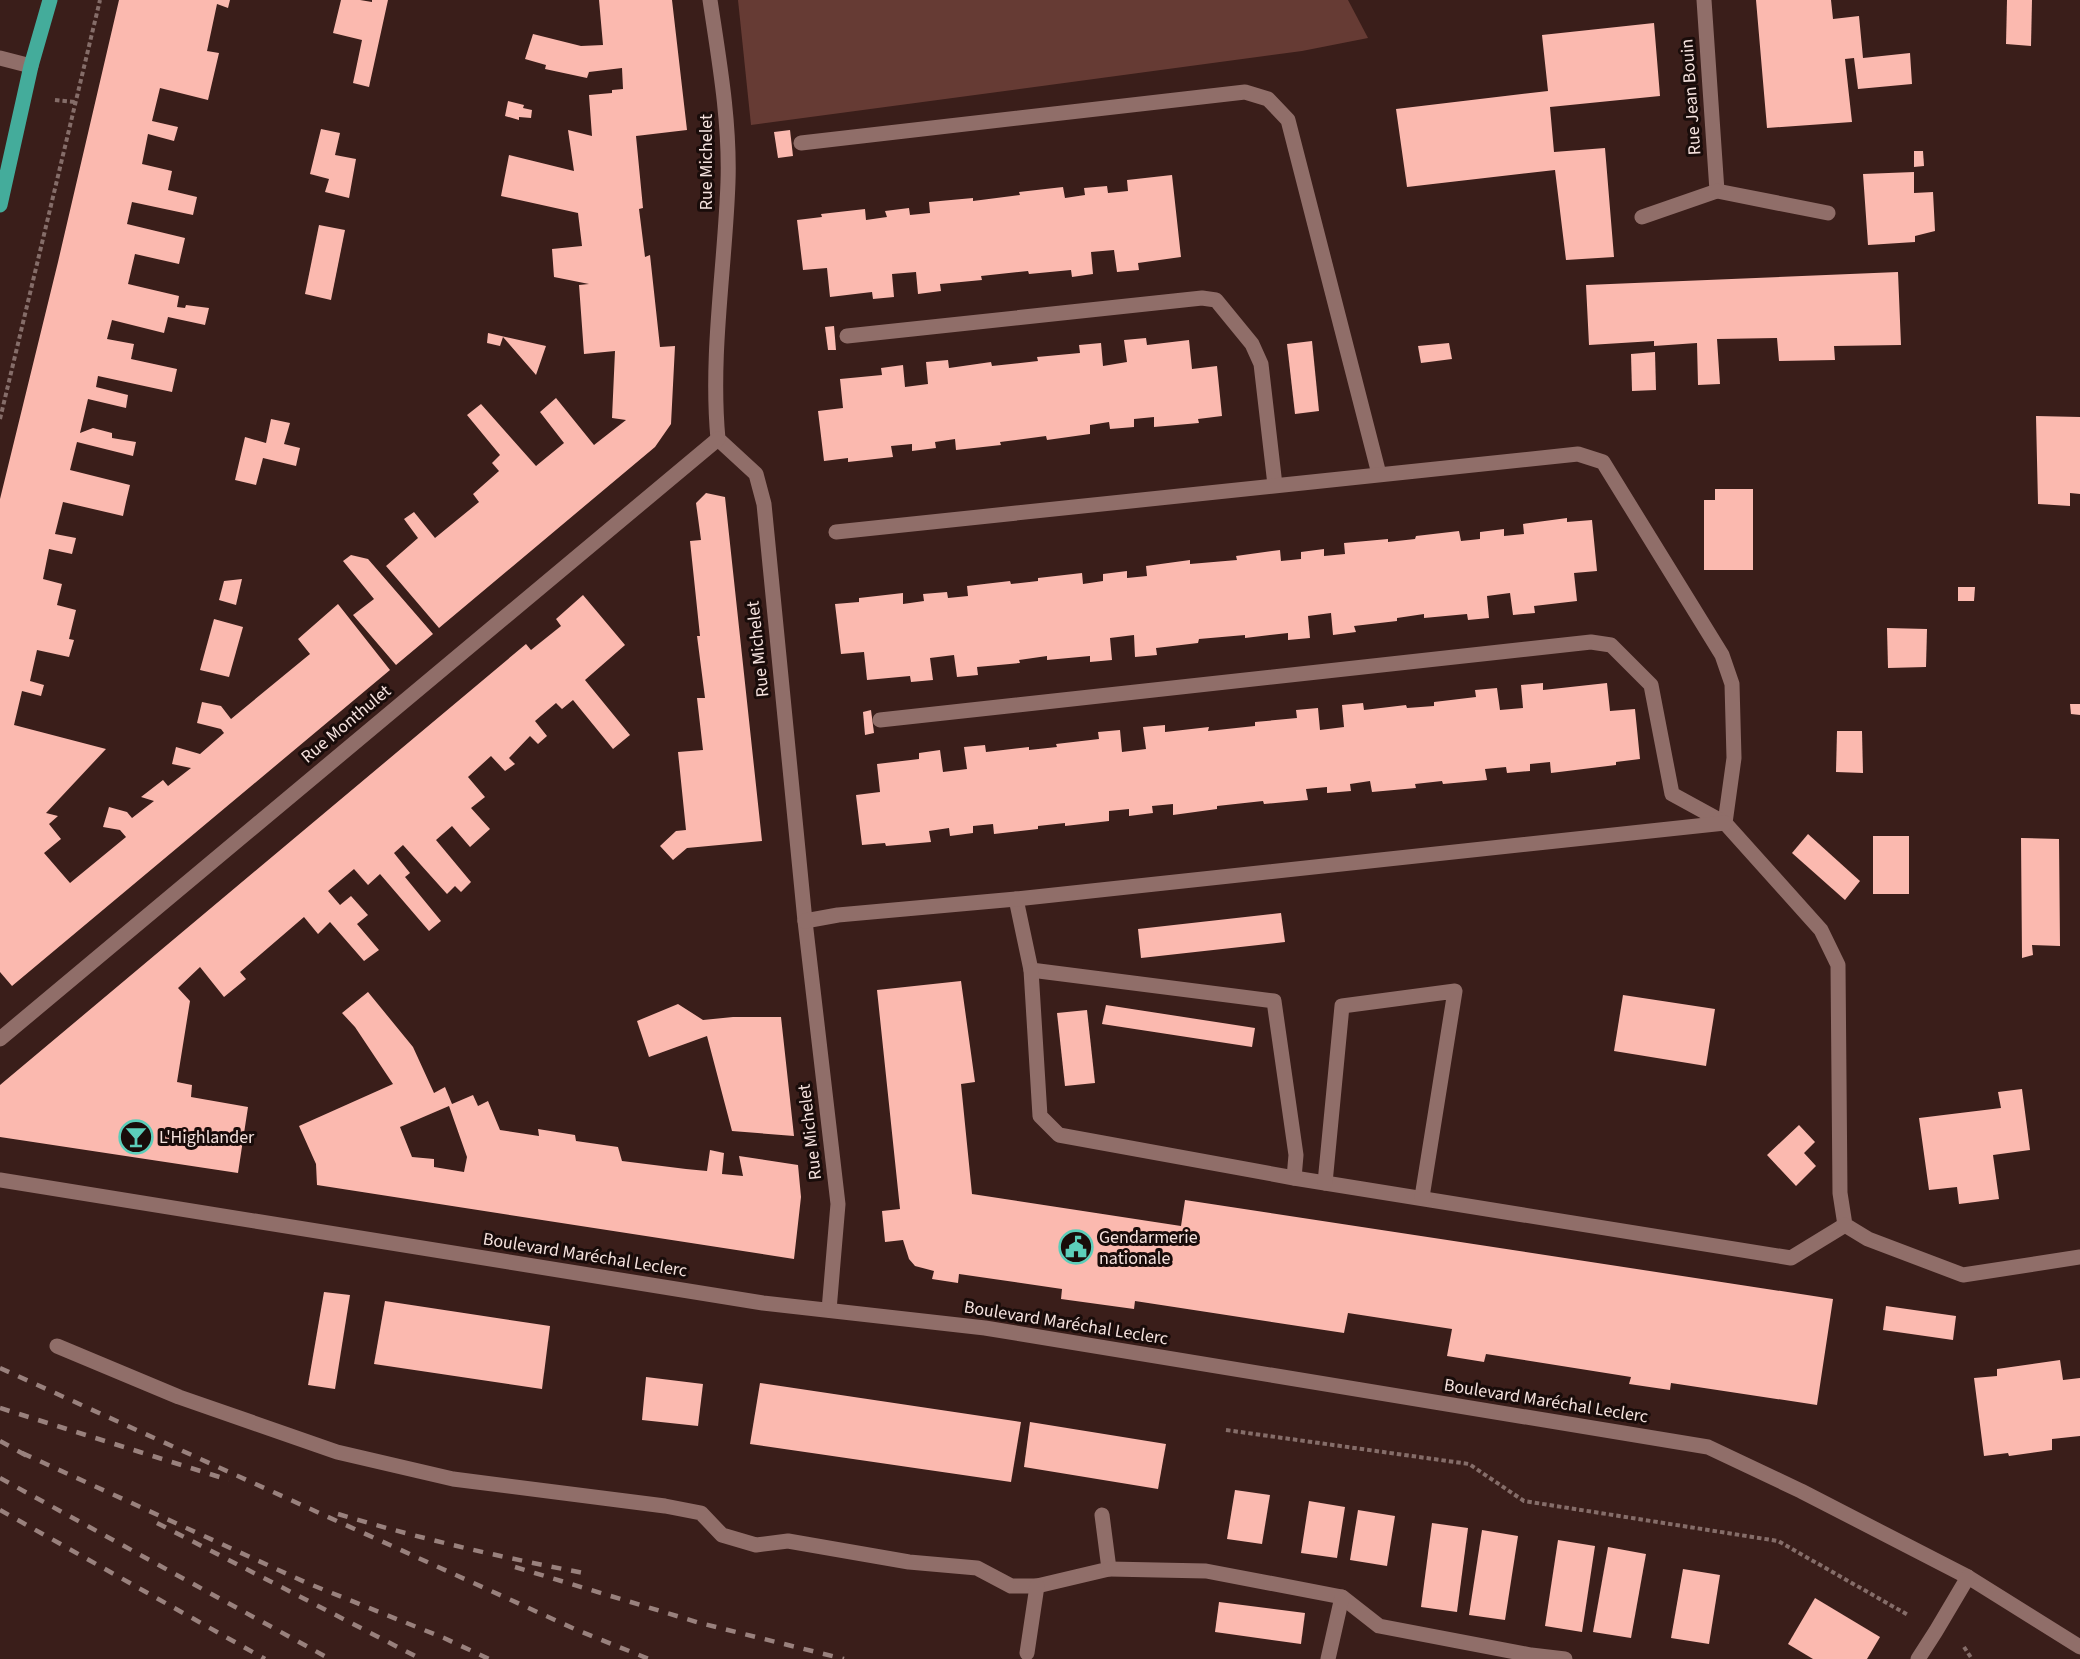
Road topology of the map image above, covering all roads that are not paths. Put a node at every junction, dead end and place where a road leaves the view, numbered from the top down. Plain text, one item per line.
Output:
1 (50, 0) edge
2 (710, 0) edge
3 (1704, 0) edge
4 (0, 58) edge
5 (31, 66) junction
6 (801, 143) dead end
7 (1717, 191) junction
8 (0, 205) edge
9 (1828, 213) dead end
10 (1642, 217) dead end
11 (847, 336) dead end
12 (718, 439) junction
13 (1379, 474) junction
14 (1275, 485) junction
15 (836, 532) dead end
16 (880, 720) dead end
17 (1725, 823) junction
18 (1016, 899) junction
19 (805, 921) junction
20 (1031, 970) junction
21 (0, 1039) edge
22 (1294, 1178) junction
23 (0, 1179) edge
24 (1325, 1183) junction
25 (1422, 1197) junction
26 (1845, 1225) junction
27 (2080, 1257) edge
28 (829, 1310) junction
29 (57, 1346) dead end
30 (1102, 1515) dead end
31 (1109, 1569) junction
32 (1968, 1577) junction
33 (1037, 1586) junction
34 (1342, 1597) junction
35 (2080, 1647) edge
36 (1027, 1653) dead end
37 (1328, 1659) edge
38 (1565, 1659) edge
39 (1918, 1659) edge

1 - 5 main road
2 - 12 street, Rue Michelet
3 - 7 street, Rue Jean Bouin
4 - 5 street
5 - 8 main road
6 - 13 street
7 - 9 street
7 - 10 street
11 - 14 street
12 - 19 street, Rue Michelet
12 - 21 street, Rue Monthulet
13 - 14 street
13 - 17 street
14 - 15 street
16 - 17 street
17 - 18 street
17 - 26 street
18 - 19 street
18 - 20 street
19 - 28 street, Rue Michelet
20 - 22 street
20 - 22 street
22 - 24 street
23 - 28 street, Boulevard Maréchal Leclerc
24 - 25 street
24 - 25 street
25 - 26 street
26 - 27 street
28 - 32 street, Boulevard Maréchal Leclerc
29 - 33 street
30 - 31 street
31 - 33 street
31 - 34 street
32 - 35 street, Boulevard Maréchal Leclerc
32 - 39 street
33 - 36 street
34 - 37 street
34 - 38 street

